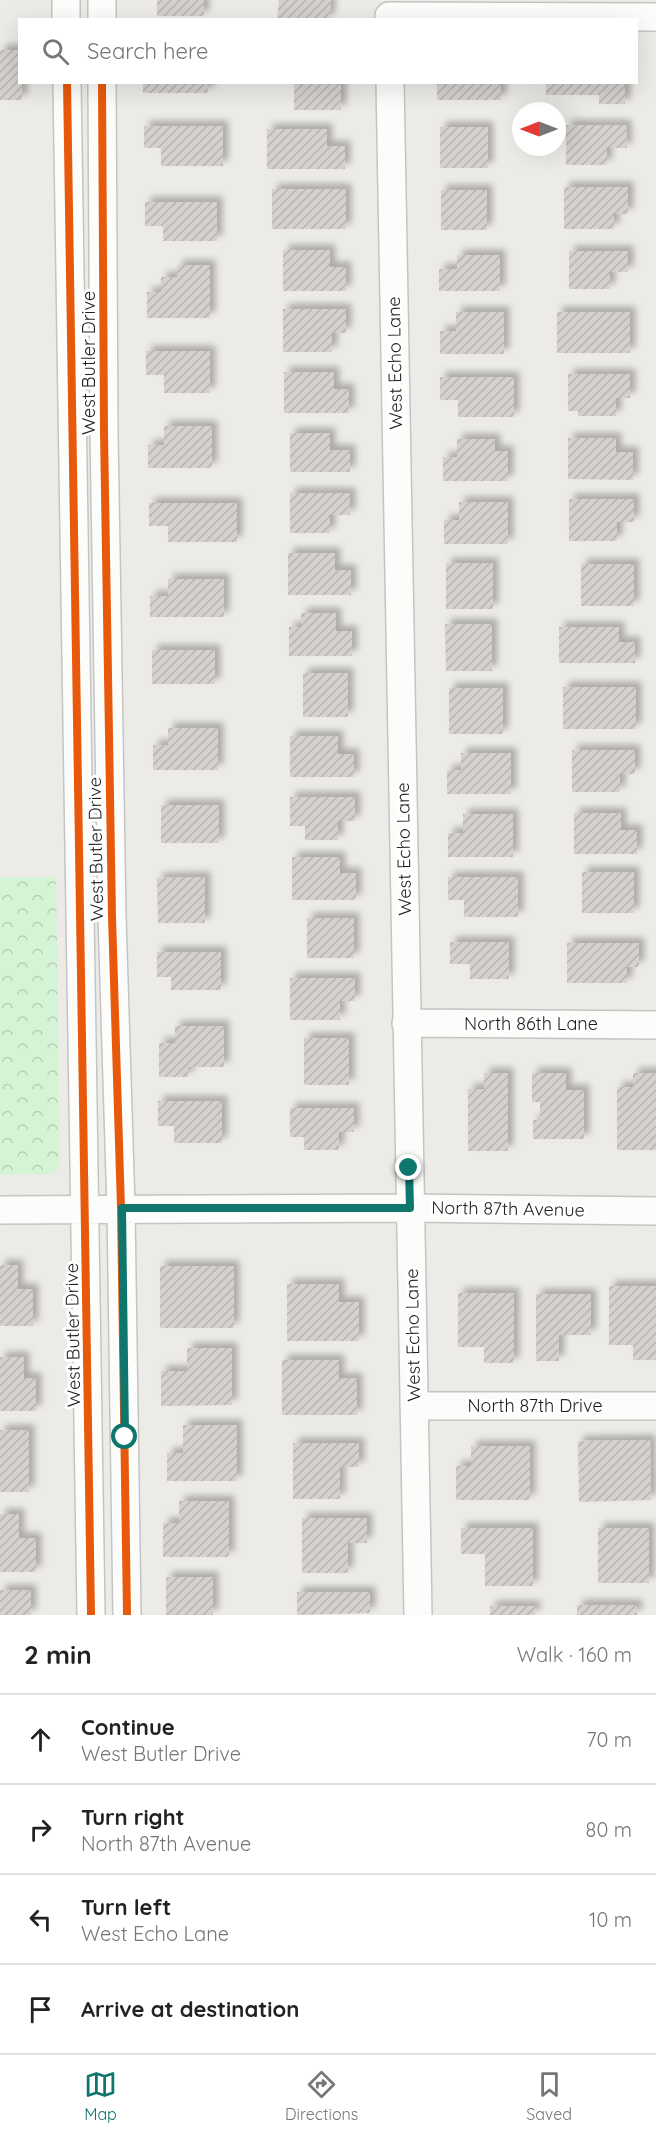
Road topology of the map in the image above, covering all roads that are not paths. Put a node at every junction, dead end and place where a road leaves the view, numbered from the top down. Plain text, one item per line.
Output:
1 (66, 0) edge
2 (102, 0) edge
3 (656, 17) edge
4 (66, 18) edge
5 (102, 18) edge
6 (389, 18) edge
7 (68, 84) edge
8 (102, 84) edge
9 (390, 84) edge
10 (406, 1023) junction
11 (656, 1025) edge
12 (122, 1208) junction
13 (410, 1208) junction
14 (86, 1209) junction
15 (0, 1210) edge
16 (656, 1211) edge
17 (414, 1406) junction
18 (656, 1406) edge
19 (91, 1615) edge
20 (127, 1615) edge
21 (418, 1615) edge

1 - 4 street
2 - 5 street
3 - 6 street
7 - 14 street, West Butler Drive
8 - 12 street, West Butler Drive
9 - 10 street, West Echo Lane
10 - 11 street, North 86th Lane
10 - 13 street, West Echo Lane
12 - 13 street, North 87th Avenue
12 - 14 street, North 87th Avenue
12 - 20 street, West Butler Drive
13 - 16 street, North 87th Avenue
13 - 17 street, West Echo Lane
14 - 15 street, North 87th Avenue
14 - 19 street, West Butler Drive
17 - 18 street, North 87th Drive
17 - 21 street, West Echo Lane

